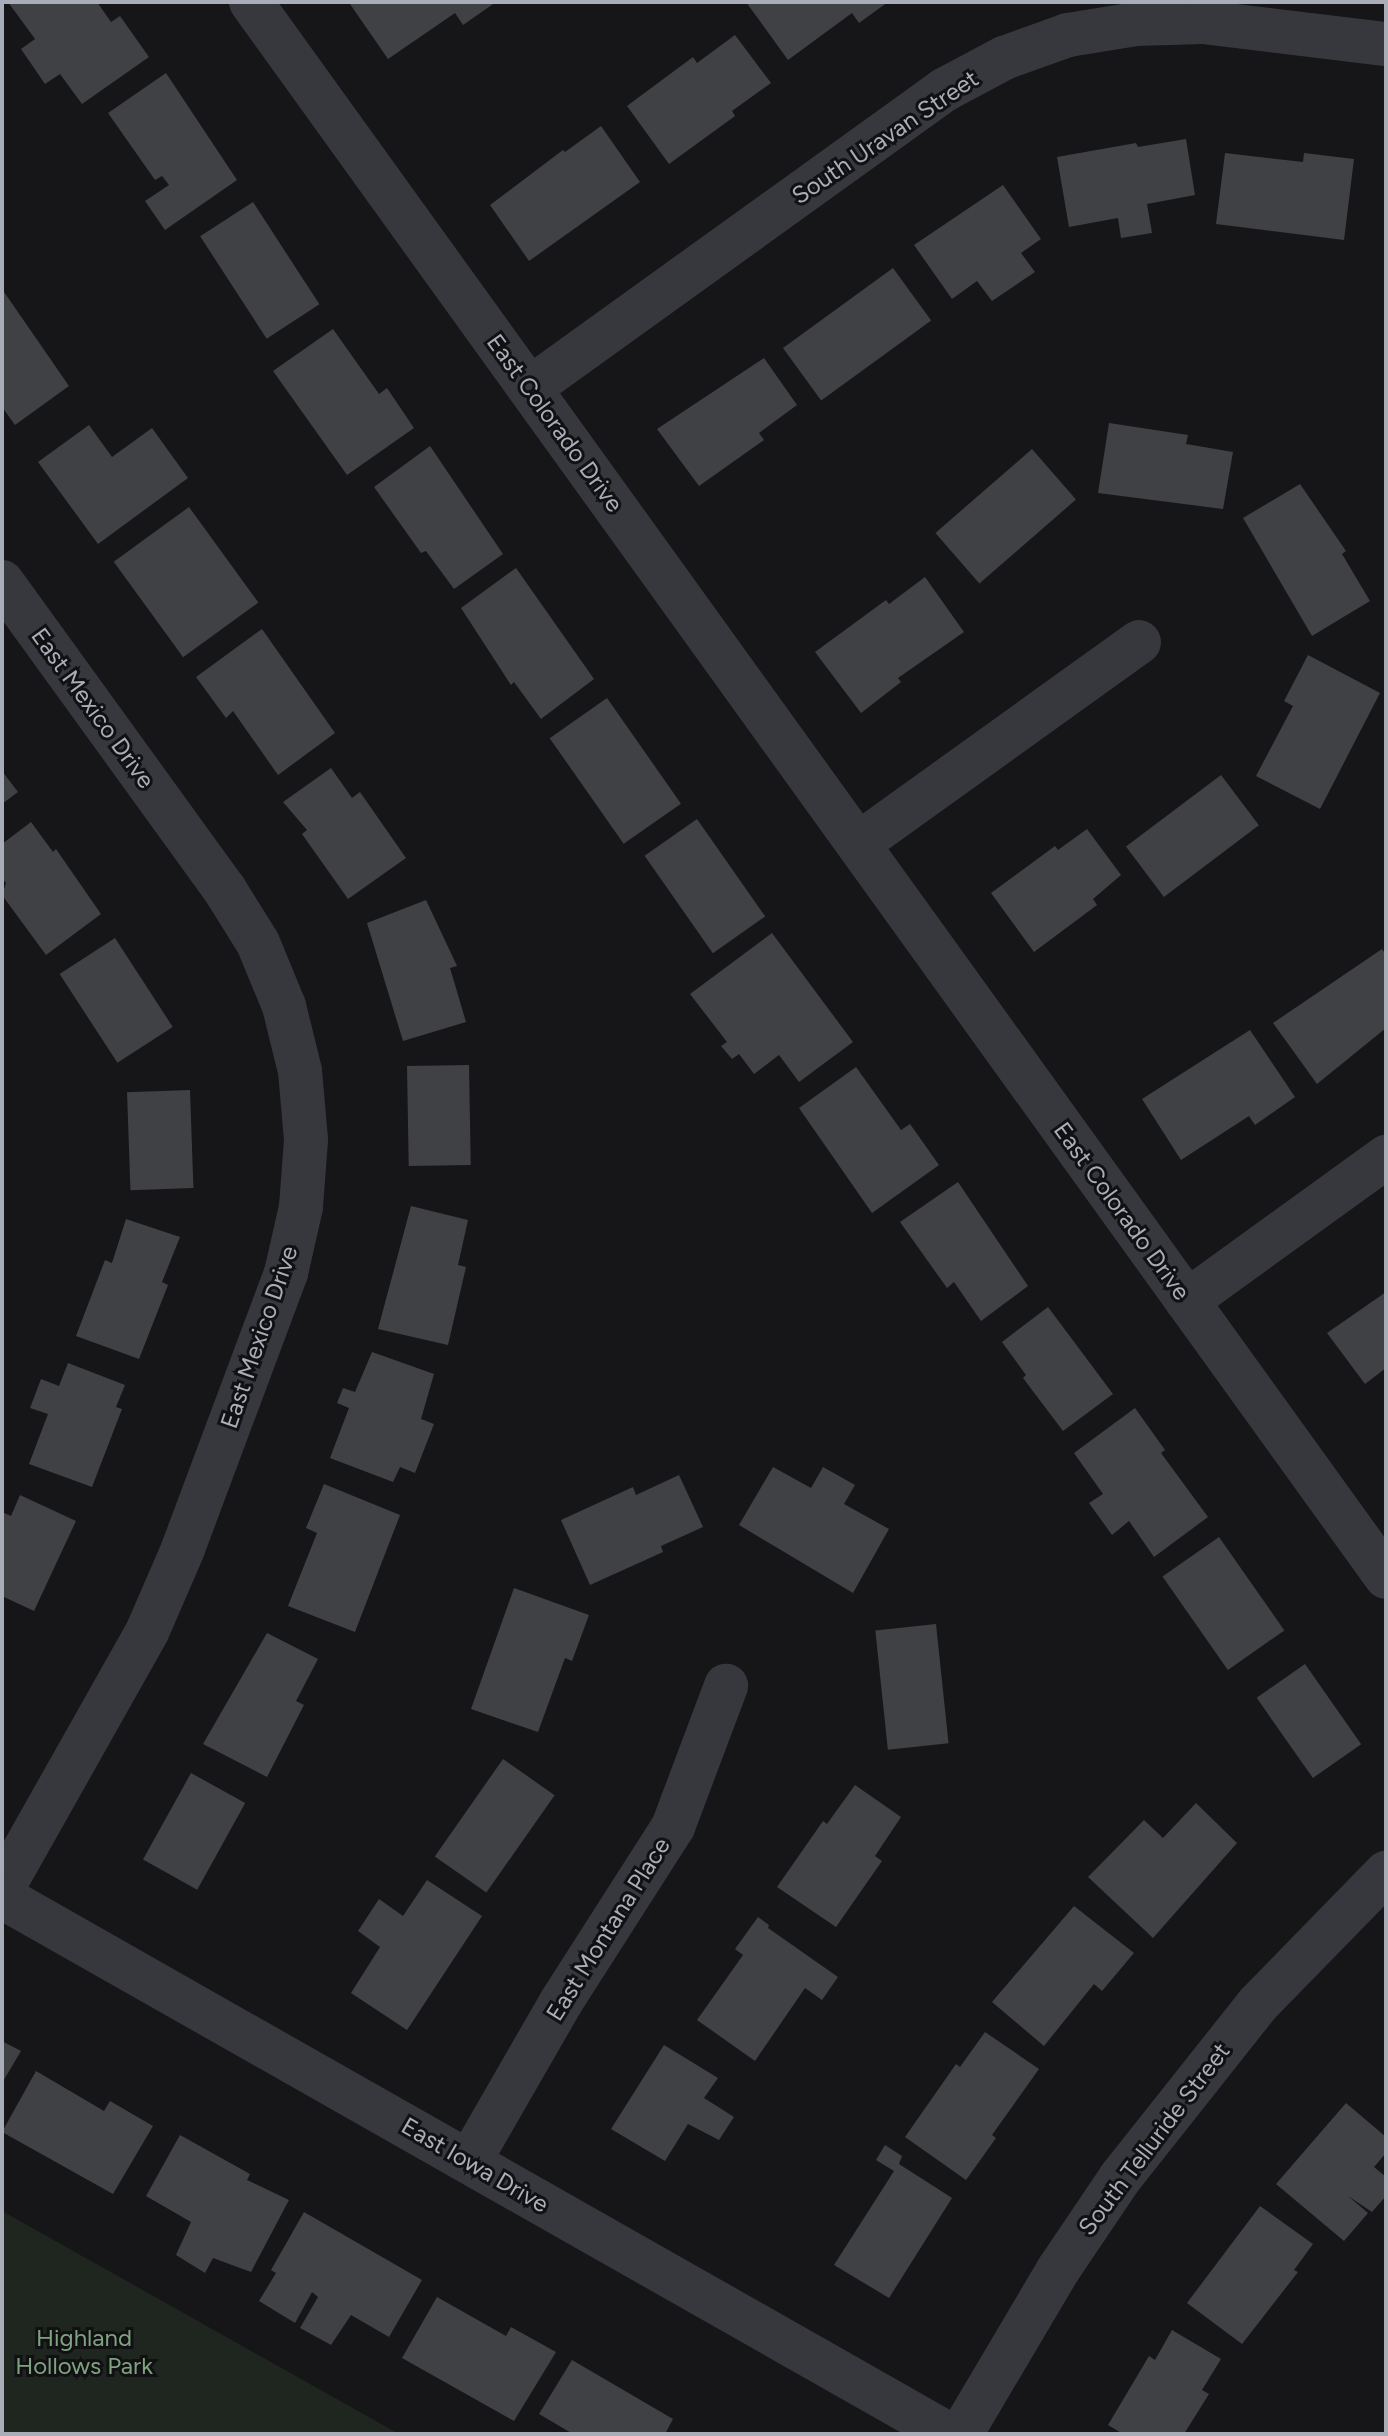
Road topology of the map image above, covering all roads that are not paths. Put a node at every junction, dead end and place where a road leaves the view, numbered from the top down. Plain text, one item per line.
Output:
1 (251, 2) edge
2 (1386, 44) edge
3 (530, 388) junction
4 (2, 582) edge
5 (1139, 642) dead end
6 (858, 844) junction
7 (1386, 1157) edge
8 (1187, 1301) junction
9 (1386, 1577) edge
10 (726, 1686) dead end
11 (1386, 1873) edge
12 (2, 1889) edge
13 (2, 1897) edge
14 (469, 2162) junction
15 (948, 2434) edge
16 (961, 2434) edge

1 - 3 street, East Colorado Drive
2 - 3 street, South Uravan Street
3 - 6 street, East Colorado Drive
4 - 12 street, East Mexico Drive
5 - 6 street
6 - 8 street, East Colorado Drive
7 - 8 street
8 - 9 street, East Colorado Drive
10 - 14 street, East Montana Place
11 - 16 street, South Telluride Street
13 - 14 street, East Iowa Drive
14 - 15 street, East Iowa Drive

